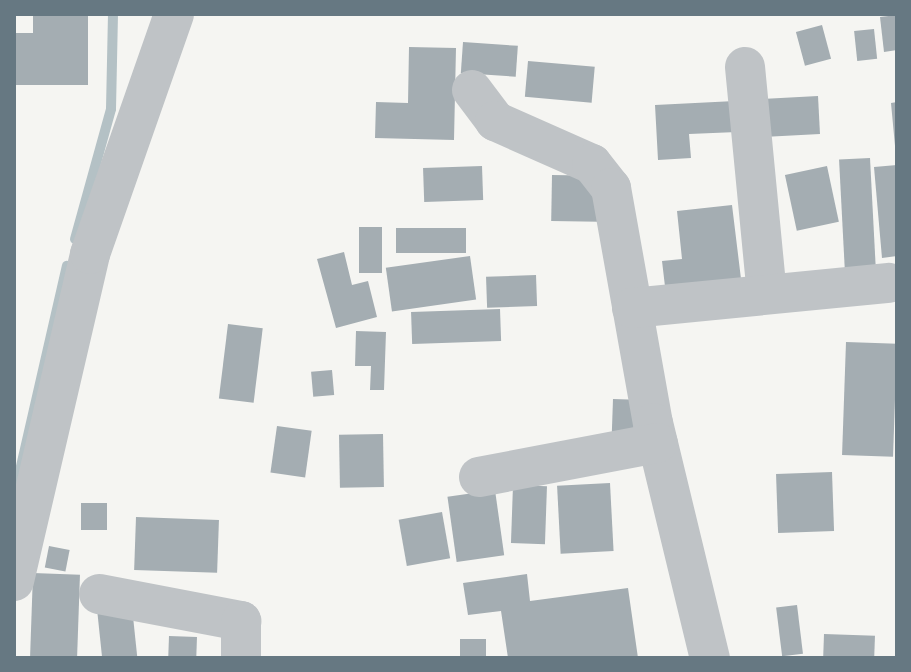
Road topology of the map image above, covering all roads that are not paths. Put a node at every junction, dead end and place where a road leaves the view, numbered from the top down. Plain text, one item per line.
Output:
1 (174, 14) edge
2 (745, 67) dead end
3 (472, 90) dead end
4 (889, 283) dead end
5 (767, 294) junction
6 (632, 308) junction
7 (658, 443) junction
8 (479, 477) dead end
9 (14, 581) edge
10 (99, 594) dead end
11 (241, 658) edge
12 (710, 658) edge

1 - 9 street
2 - 5 street
3 - 6 street
4 - 5 street
5 - 6 street
6 - 7 street
7 - 8 street
7 - 12 street
10 - 11 street

